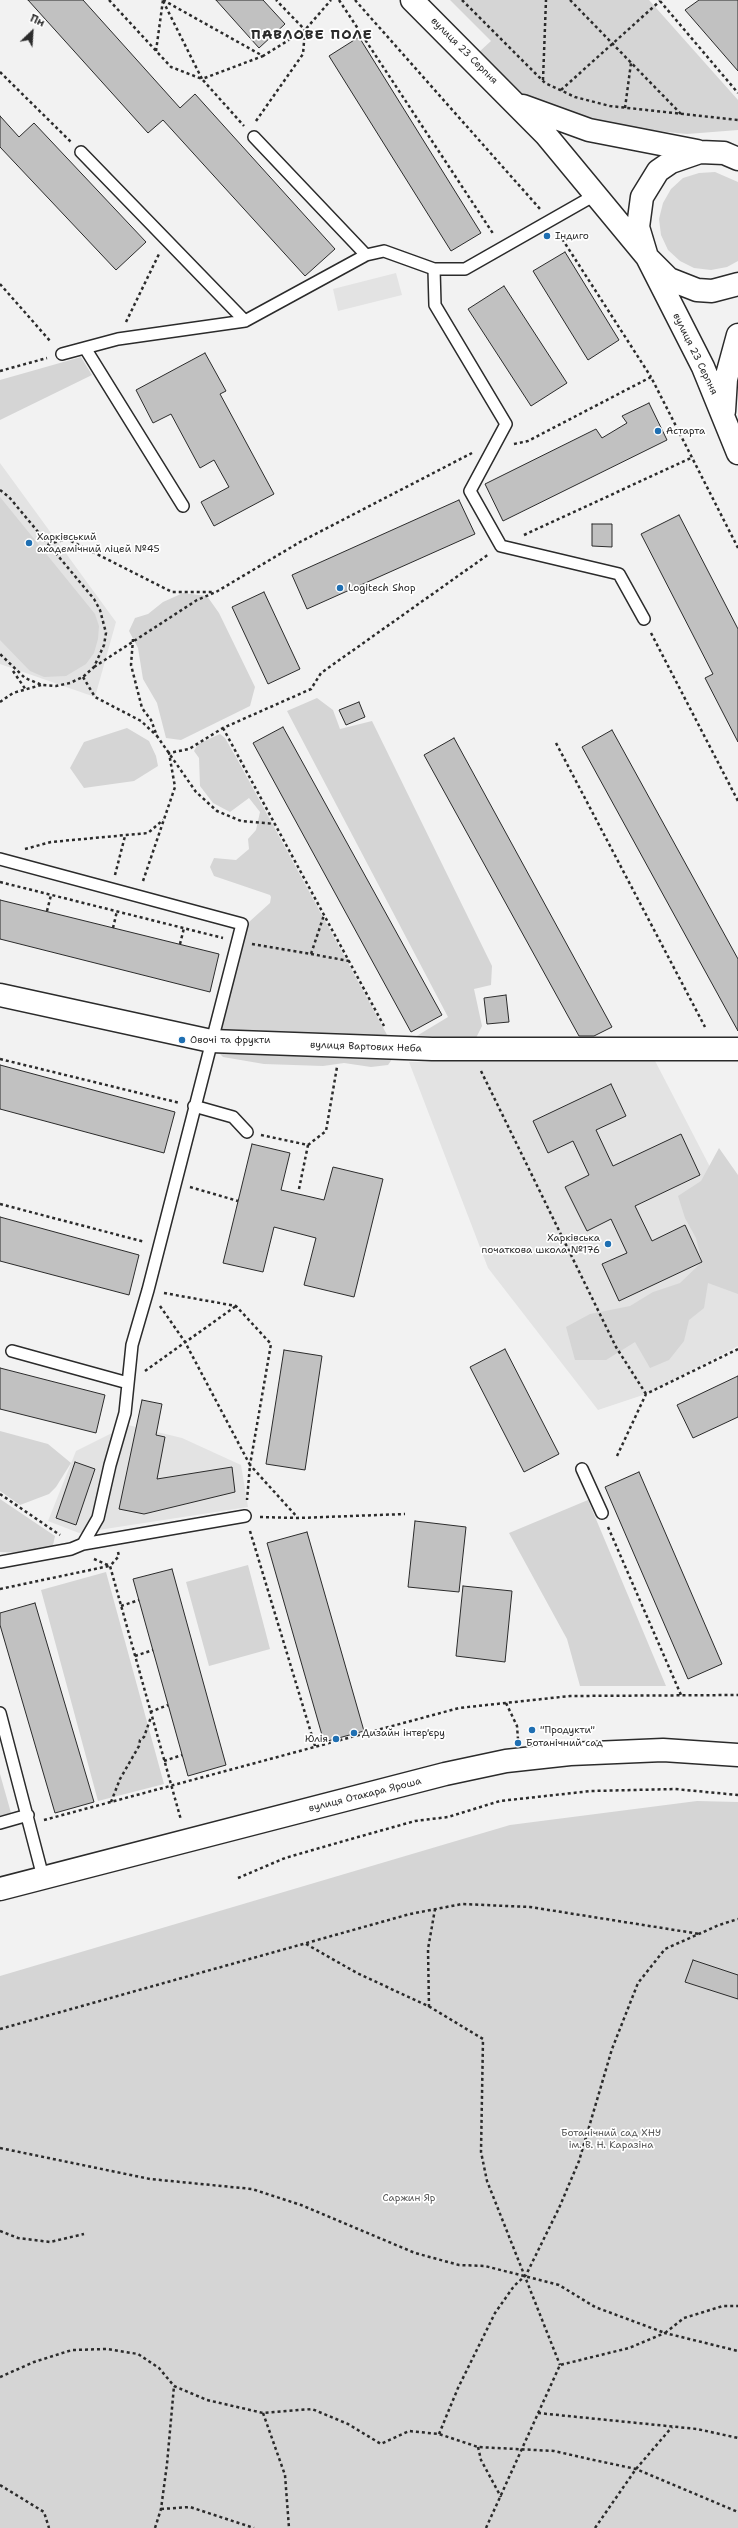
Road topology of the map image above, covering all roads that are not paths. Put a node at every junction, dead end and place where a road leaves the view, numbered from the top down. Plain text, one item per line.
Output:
1 (412, 0) edge
2 (516, 103) junction
3 (252, 134) road end
4 (81, 152) road end
5 (700, 152) junction
6 (733, 154) edge
7 (595, 195) junction
8 (366, 255) junction
9 (648, 257) junction
10 (434, 269) junction
11 (738, 284) edge
12 (245, 321) junction
13 (738, 335) edge
14 (85, 348) junction
15 (62, 354) road end
16 (732, 377) edge
17 (725, 416) junction
18 (738, 453) edge
19 (183, 506) dead end
20 (644, 619) road end
21 (0, 859) edge
22 (0, 995) edge
23 (211, 1041) junction
24 (738, 1048) edge
25 (194, 1106) junction
26 (247, 1132) road end
27 (12, 1351) dead end
28 (128, 1383) junction
29 (582, 1469) dead end
30 (602, 1513) road end
31 (245, 1516) road end
32 (83, 1544) junction
33 (0, 1562) edge
34 (0, 1713) edge
35 (738, 1755) edge
36 (29, 1819) junction
37 (0, 1823) edge
38 (43, 1876) junction
39 (0, 1888) edge

1 - 2 street, вулиця 23 Серпня
2 - 5 street, вулиця 23 Серпня
2 - 7 street, вулиця 23 Серпня
3 - 8 lane
4 - 12 lane
5 - 6 street, вулиця 23 Серпня
5 - 9 street, вулиця 23 Серпня
7 - 9 street, вулиця 23 Серпня
7 - 10 lane
8 - 10 lane
8 - 12 lane
9 - 11 street, вулиця 23 Серпня
9 - 17 street, вулиця 23 Серпня
10 - 20 lane
12 - 14 lane
13 - 16 street
14 - 15 lane
14 - 19 lane
16 - 17 street
17 - 18 street, вулиця 23 Серпня
21 - 23 lane
22 - 23 street, вулиця Вартових Неба
23 - 24 street, вулиця Вартових Неба
23 - 25 lane
25 - 26 lane
25 - 28 lane
27 - 28 lane
28 - 32 lane
29 - 30 lane
31 - 32 lane
32 - 33 lane
34 - 36 lane
35 - 38 street, вулиця Отакара Яроша
36 - 37 lane
36 - 38 lane
38 - 39 street, вулиця Отакара Яроша

